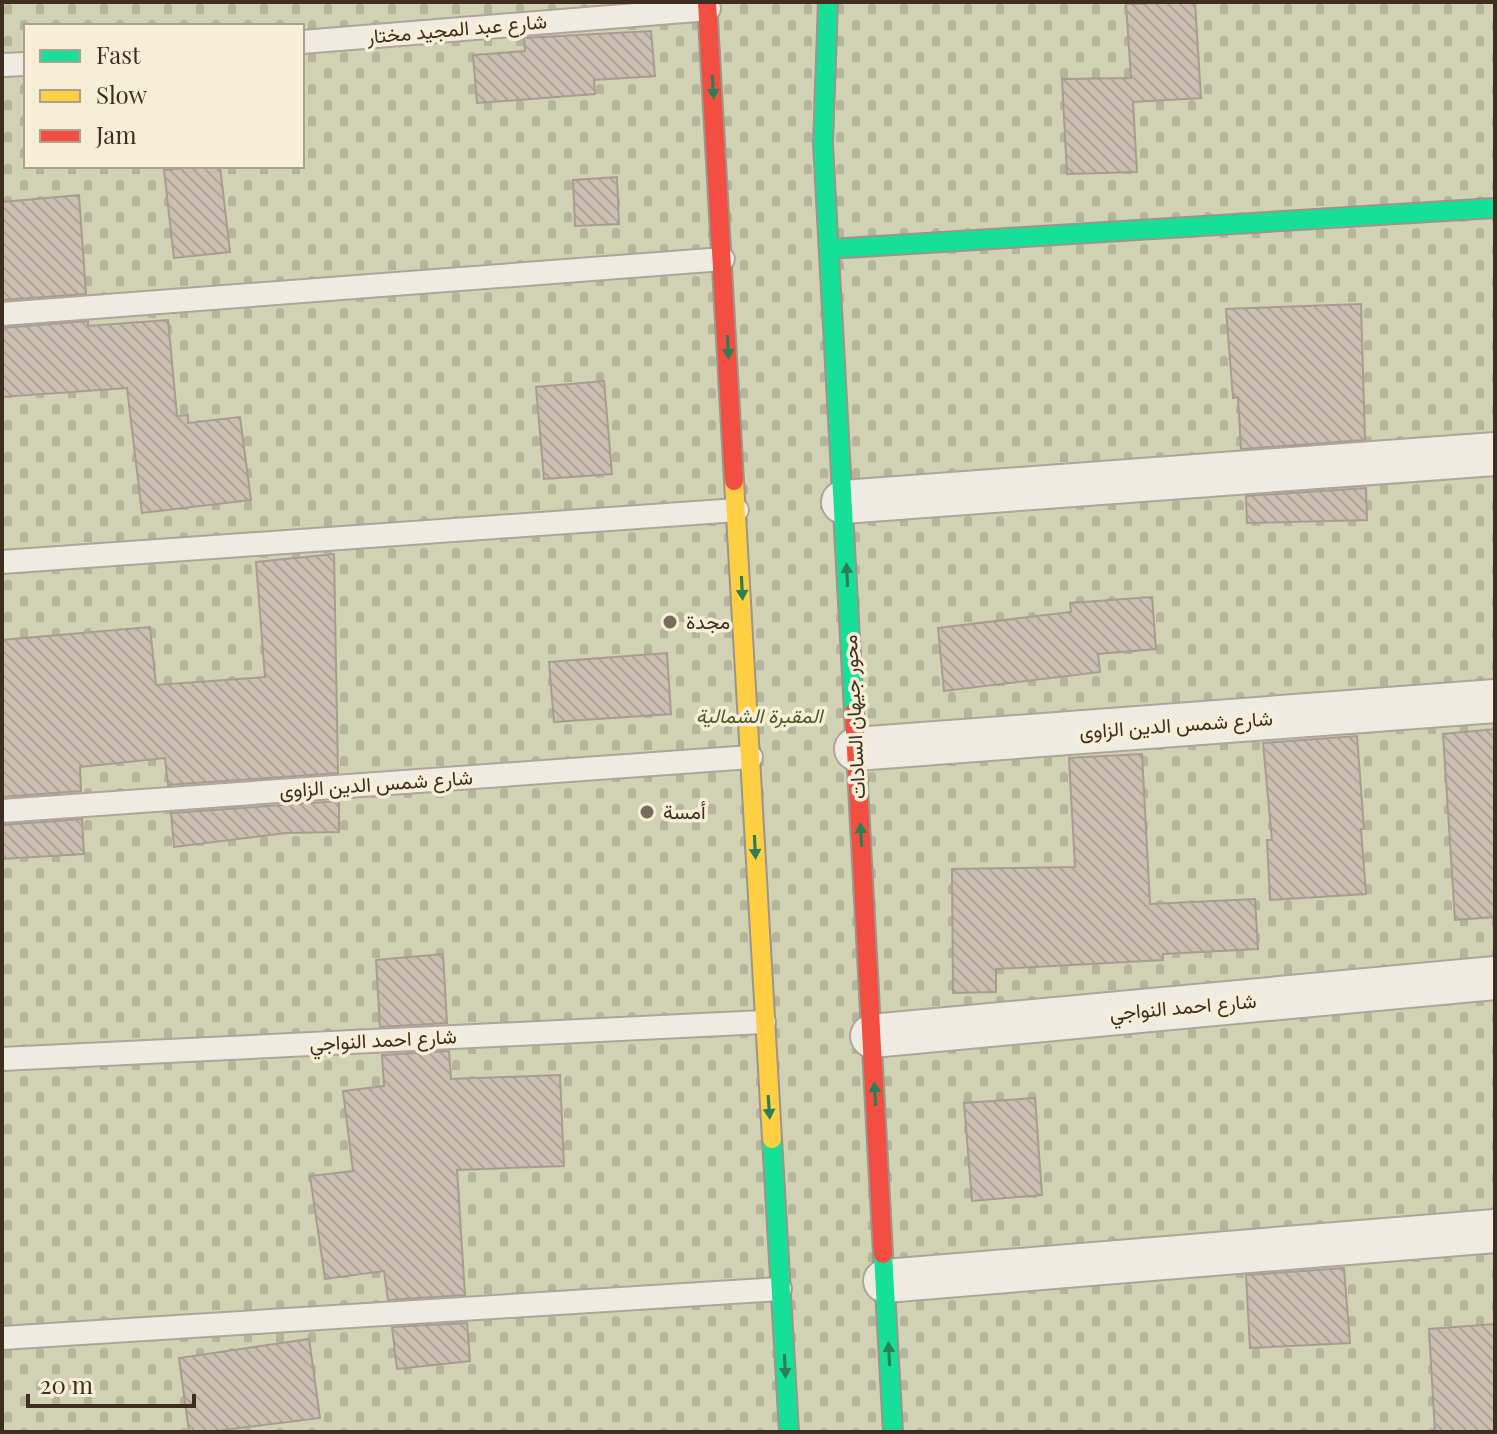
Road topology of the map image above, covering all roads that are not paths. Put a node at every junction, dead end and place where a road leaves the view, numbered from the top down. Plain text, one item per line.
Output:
1 (828, 2) edge
2 (708, 6) edge
3 (304, 42) edge
4 (24, 64) edge
5 (2, 65) edge
6 (1495, 208) edge
7 (829, 249) junction
8 (723, 259) junction
9 (2, 314) edge
10 (1495, 454) edge
11 (843, 502) junction
12 (737, 510) junction
13 (2, 562) edge
14 (1495, 701) edge
15 (856, 749) junction
16 (751, 757) junction
17 (2, 811) edge
18 (1495, 978) edge
19 (764, 1022) junction
20 (872, 1036) junction
21 (2, 1059) edge
22 (1495, 1231) edge
23 (885, 1281) junction
24 (780, 1289) junction
25 (2, 1338) edge
26 (789, 1432) edge
27 (893, 1432) edge

1 - 7 main road, محور جيهان السادات
2 - 3 lane, شارع عبد المجيد مختار
2 -> 8 main road
4 - 5 lane
6 - 7 main road
7 - 11 main road, محور جيهان السادات
8 - 9 lane
8 -> 12 main road
10 - 11 street
15 -> 11 main road, محور جيهان السادات
12 - 13 lane
12 -> 16 main road
14 - 15 street, شارع شمس الدين الزاوى
20 -> 15 main road, محور جيهان السادات
16 - 17 lane, شارع شمس الدين الزاوى
16 -> 19 main road
18 - 20 street, شارع احمد النواجي
19 - 21 lane, شارع احمد النواجي
19 -> 24 main road
23 -> 20 main road, محور جيهان السادات
22 - 23 street
27 -> 23 main road, محور جيهان السادات
24 - 25 lane
24 -> 26 main road

